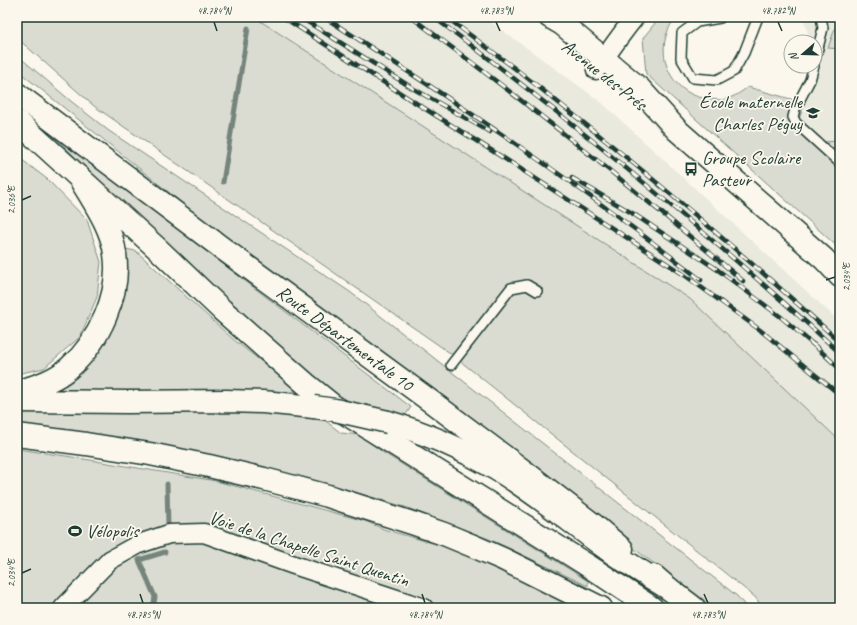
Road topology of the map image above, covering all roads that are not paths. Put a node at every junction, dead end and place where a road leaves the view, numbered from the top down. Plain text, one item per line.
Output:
1 (533, 17) edge
2 (550, 17) edge
3 (636, 17) edge
4 (758, 17) edge
5 (821, 17) edge
6 (720, 18) edge
7 (822, 34) edge
8 (600, 65) junction
9 (812, 74) edge
10 (19, 92) edge
11 (17, 121) edge
12 (840, 163) edge
13 (79, 178) junction
14 (832, 263) edge
15 (840, 276) edge
16 (537, 291) dead end
17 (451, 365) dead end
18 (17, 392) edge
19 (17, 401) edge
20 (17, 435) edge
21 (668, 588) junction
22 (63, 608) edge
23 (424, 608) edge
24 (601, 608) edge
25 (652, 608) edge
26 (694, 608) edge

1 - 8 main road, Avenue des Prés
2 - 8 main road, Avenue des Prés
3 - 8 street
4 - 6 lane
5 - 7 lane
8 - 14 main road, Avenue des Prés
9 - 12 lane
10 - 21 main road, Route Départementale 10
11 - 13 main road
13 - 18 main road
13 - 25 main road
14 - 15 main road, Avenue des Prés
16 - 17 lane
19 - 21 main road, bridge
20 - 24 main road
21 - 26 main road
22 - 23 street, Voie de la Chapelle Saint Quentin

